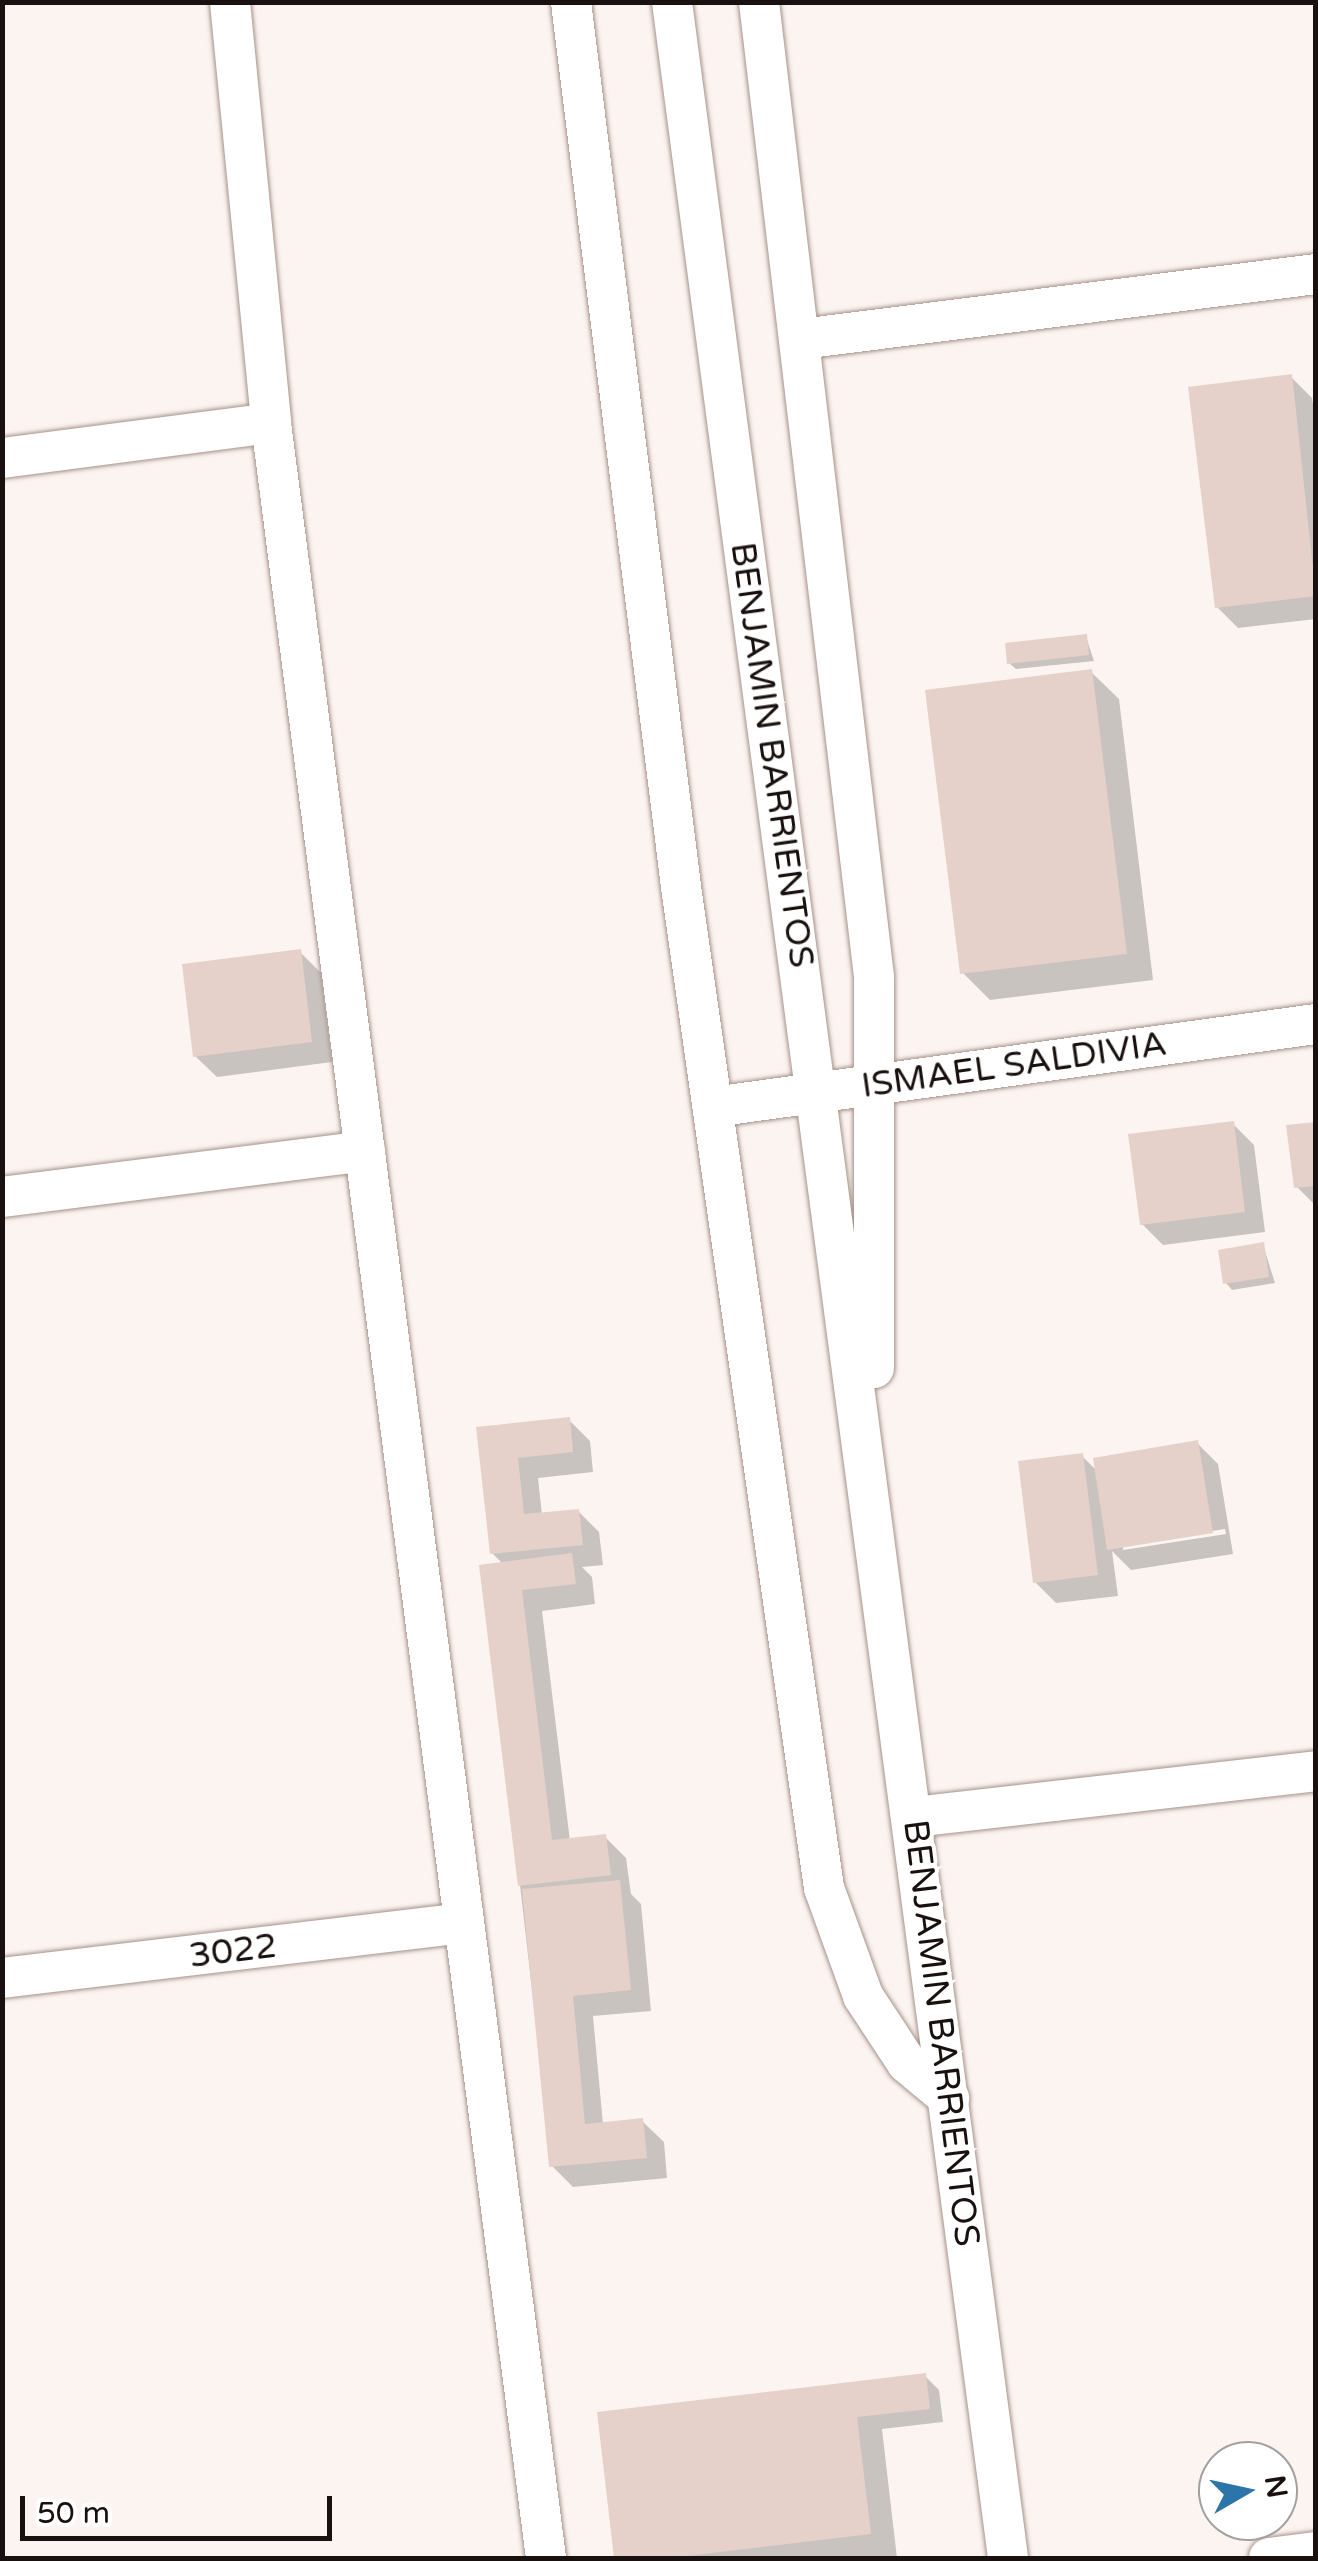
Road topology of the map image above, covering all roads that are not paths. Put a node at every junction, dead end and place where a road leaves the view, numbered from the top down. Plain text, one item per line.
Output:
1 (230, 2) edge
2 (570, 2) edge
3 (672, 2) edge
4 (759, 2) edge
5 (1316, 274) edge
6 (801, 339) junction
7 (271, 423) junction
8 (2, 458) edge
9 (1316, 1024) edge
10 (878, 1083) junction
11 (817, 1092) junction
12 (713, 1107) junction
13 (365, 1150) junction
14 (2, 1196) edge
15 (872, 1507) junction
16 (1316, 1771) edge
17 (913, 1817) junction
18 (464, 1923) junction
19 (2, 1978) edge
20 (949, 2098) junction
21 (1316, 2552) edge
22 (546, 2558) edge
23 (1008, 2558) edge
24 (1269, 2558) edge

1 - 7 street
2 - 12 street
3 - 11 street, BENJAMIN BARRIENTOS
4 - 6 street, BENJAMIN BARRIENTOS
5 - 6 street
6 - 10 street, BENJAMIN BARRIENTOS
7 - 8 street
7 - 13 street
9 - 10 street, ISMAEL SALDIVIA
10 - 11 street, ISMAEL SALDIVIA
10 - 15 street, BENJAMIN BARRIENTOS
11 - 12 street, ISMAEL SALDIVIA
11 - 15 street, BENJAMIN BARRIENTOS
12 - 20 street
13 - 14 street
13 - 18 street
15 - 17 street, BENJAMIN BARRIENTOS
16 - 17 street
17 - 20 street, BENJAMIN BARRIENTOS
18 - 19 street, 3022
18 - 22 street
20 - 23 street, BENJAMIN BARRIENTOS
21 - 24 street

